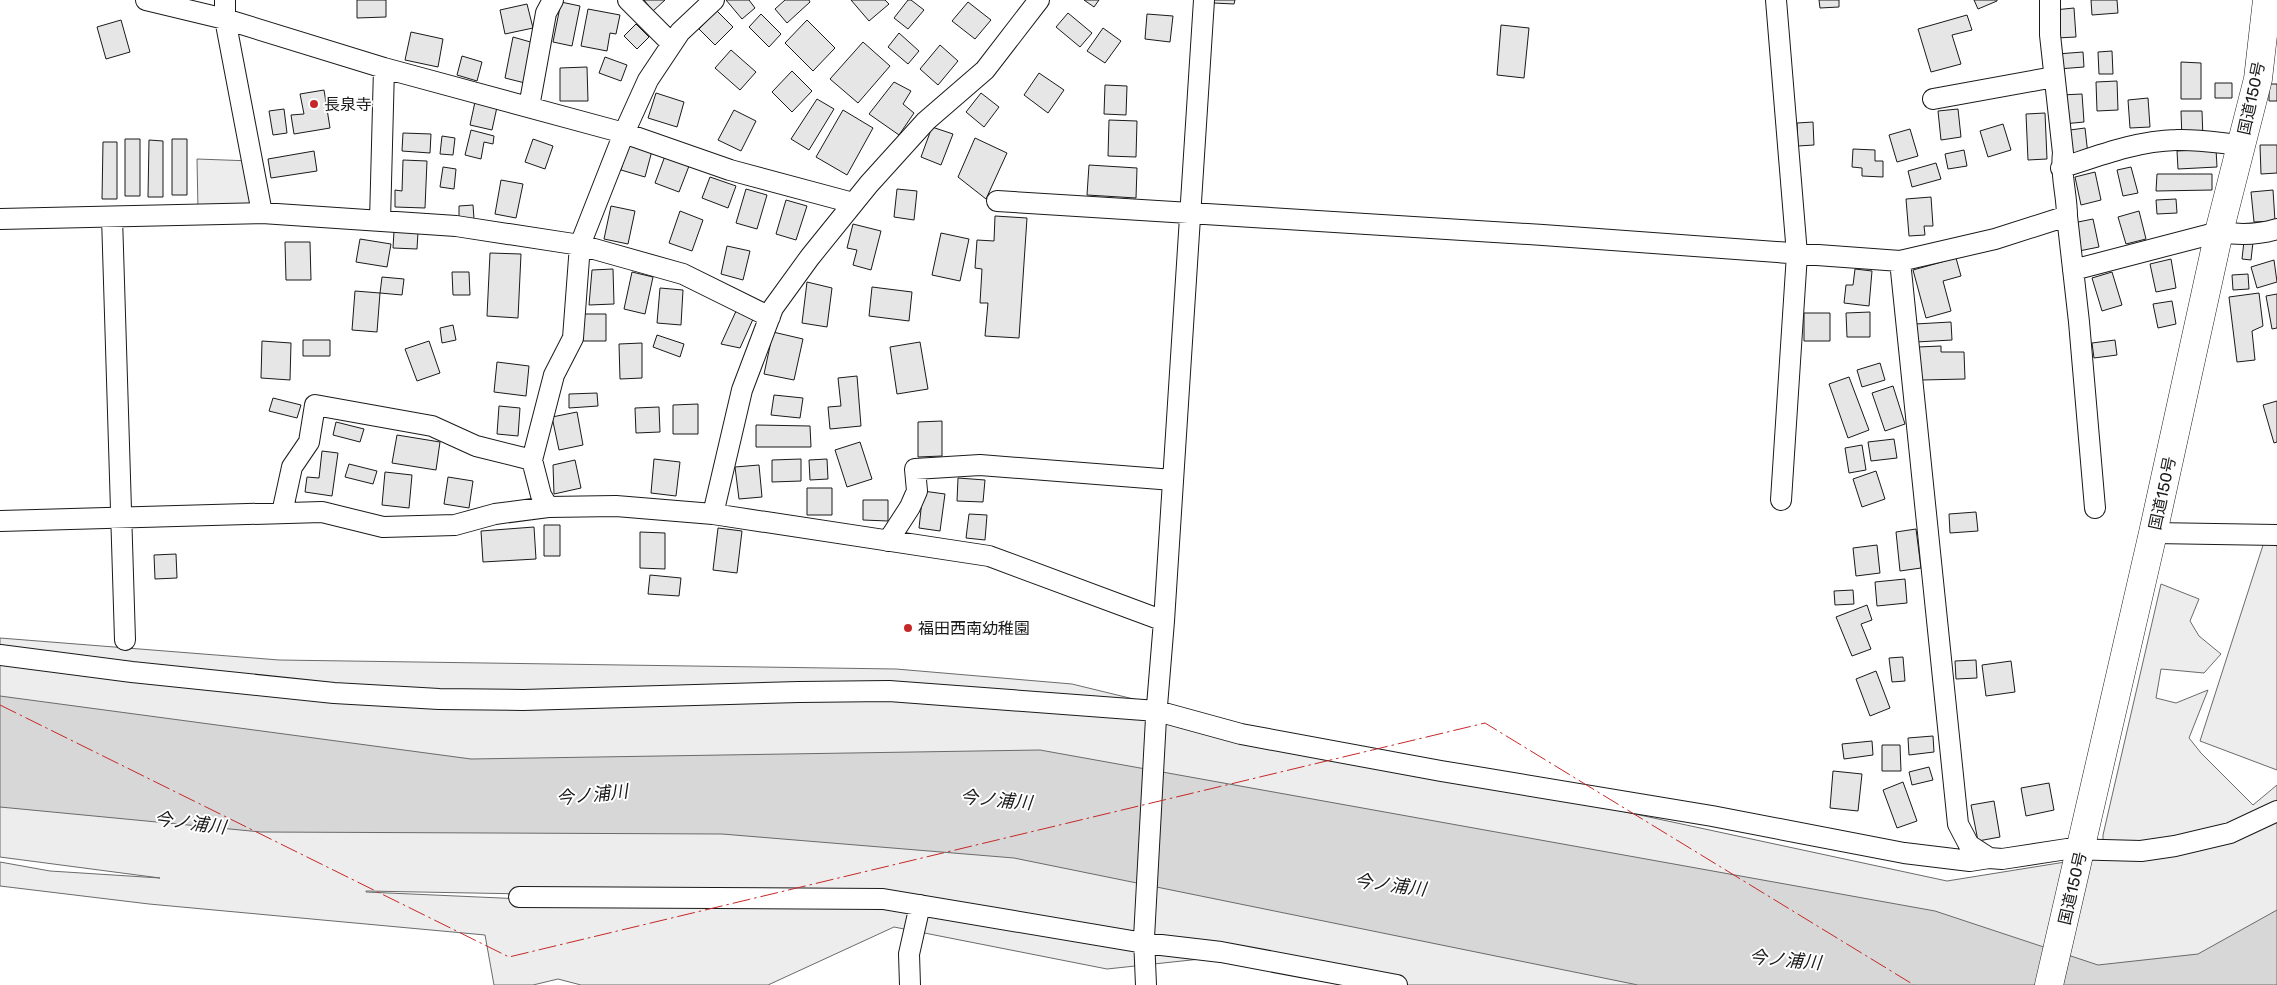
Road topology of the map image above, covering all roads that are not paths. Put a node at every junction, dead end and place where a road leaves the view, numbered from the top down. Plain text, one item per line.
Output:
1 (146, 0) edge
2 (553, 0) edge
3 (628, 0) edge
4 (714, 0) edge
5 (1039, 0) edge
6 (1204, 0) edge
7 (1776, 0) edge
8 (2050, 0) edge
9 (225, 10) edge
10 (2269, 22) edge
11 (672, 44) junction
12 (384, 68) junction
13 (2054, 77) junction
14 (1933, 99) dead end
15 (529, 107) junction
16 (624, 133) junction
17 (2241, 144) junction
18 (2061, 168) junction
19 (997, 201) dead end
20 (854, 203) junction
21 (262, 213) junction
22 (1190, 213) junction
23 (2067, 216) junction
24 (112, 217) junction
25 (0, 219) edge
26 (380, 221) junction
27 (2277, 229) edge
28 (2219, 232) junction
29 (580, 245) junction
30 (1797, 254) junction
31 (1900, 261) junction
32 (2073, 270) junction
33 (770, 317) junction
34 (532, 460) junction
35 (1173, 480) junction
36 (1781, 500) dead end
37 (548, 507) junction
38 (2095, 508) dead end
39 (282, 513) junction
40 (713, 514) junction
41 (121, 517) junction
42 (0, 520) edge
43 (2153, 533) junction
44 (2277, 535) edge
45 (888, 541) junction
46 (1164, 621) junction
47 (125, 640) dead end
48 (0, 655) edge
49 (1157, 715) junction
50 (2277, 811) edge
51 (1989, 858) junction
52 (2078, 861) junction
53 (519, 897) dead end
54 (920, 905) junction
55 (1144, 941) junction
56 (1390, 984) edge
57 (910, 985) edge
58 (1146, 985) edge
59 (2049, 985) edge

1 - 9 street
2 - 15 street
3 - 11 street
4 - 11 street
5 - 20 street
6 - 22 street
7 - 30 street
8 - 13 street
9 - 12 street
9 - 21 street
10 - 17 highway, 国道150号
11 - 16 street
12 - 15 street
12 - 26 street
13 - 14 street
13 - 18 street
15 - 16 street
16 - 20 street
16 - 29 street
17 - 18 street
17 - 28 highway, 国道150号
18 - 23 street
19 - 22 street
20 - 33 street
21 - 24 street
21 - 26 street
22 - 30 street
22 - 35 street
23 - 31 street
23 - 32 street
24 - 25 street
24 - 41 street
26 - 29 street
27 - 28 street
28 - 32 street
28 - 43 highway, 国道150号
29 - 33 street
29 - 34 street
30 - 31 street
30 - 36 street
31 - 51 street
32 - 38 street
33 - 40 street
34 - 37 street
34 - 39 street
35 - 45 street
35 - 46 street
37 - 39 street
37 - 40 street
39 - 41 street
40 - 45 street
41 - 42 street
41 - 47 street
43 - 44 street
43 - 52 highway, 国道150号
45 - 46 street
46 - 49 street
48 - 49 street
49 - 51 street
49 - 55 street
50 - 52 street
51 - 52 street
52 - 59 highway, 国道150号
53 - 54 street
54 - 55 street
54 - 57 street
55 - 56 street
55 - 58 street

